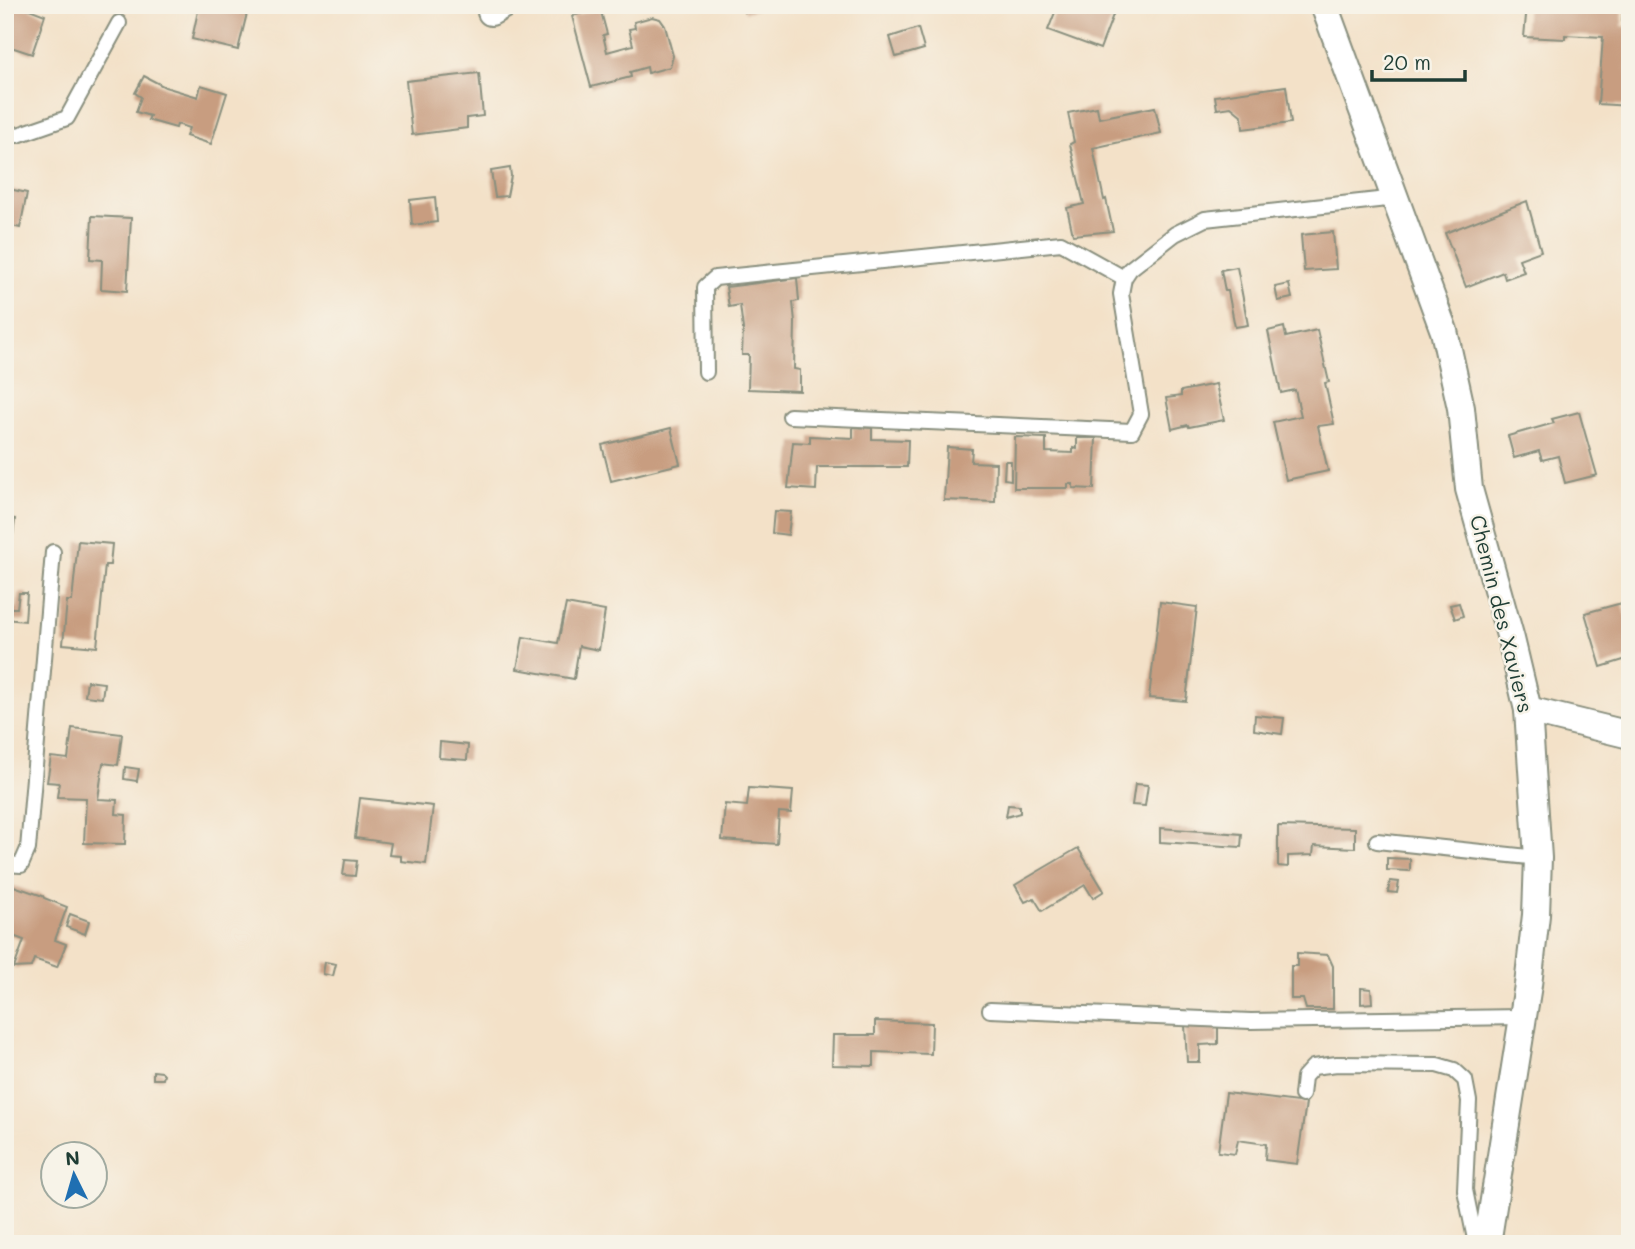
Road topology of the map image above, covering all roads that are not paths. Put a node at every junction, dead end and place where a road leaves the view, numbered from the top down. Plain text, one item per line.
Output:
1 (1324, 5) edge
2 (119, 23) dead end
3 (5, 134) edge
4 (1396, 198) junction
5 (1124, 278) junction
6 (706, 372) dead end
7 (790, 416) dead end
8 (53, 552) dead end
9 (1528, 710) junction
10 (1630, 735) edge
11 (1377, 841) dead end
12 (1538, 858) junction
13 (5, 864) edge
14 (990, 1010) dead end
15 (1522, 1017) junction
16 (1302, 1095) dead end
17 (1476, 1244) edge
18 (1487, 1244) edge

1 - 4 street, Chemin des Xaviers
2 - 3 lane
4 - 5 lane
4 - 9 street, Chemin des Xaviers
5 - 6 lane
5 - 7 lane
8 - 13 lane
9 - 10 street
9 - 12 street, Chemin des Xaviers
11 - 12 lane
12 - 15 street, Chemin des Xaviers
14 - 15 lane
15 - 18 street, Chemin des Xaviers
16 - 17 lane

